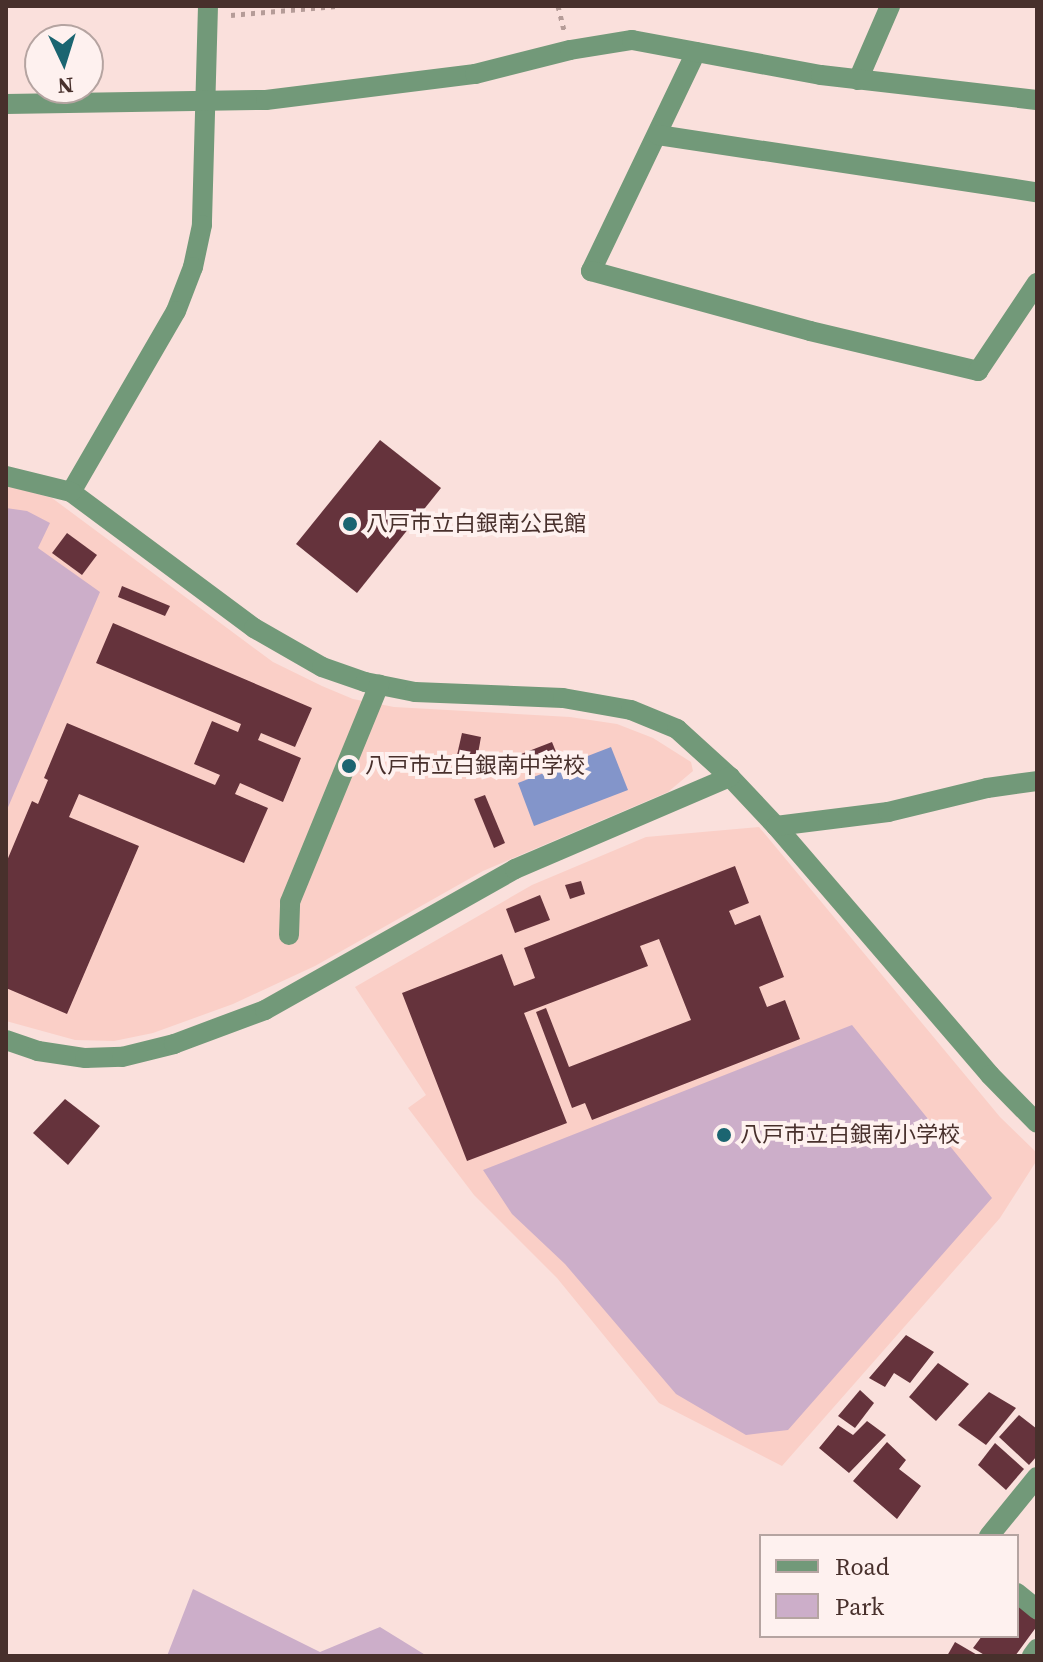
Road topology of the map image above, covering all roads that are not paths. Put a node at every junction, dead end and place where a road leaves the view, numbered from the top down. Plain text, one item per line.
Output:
1 (890, 6) edge
2 (208, 12) edge
3 (696, 52) junction
4 (858, 80) junction
5 (206, 100) junction
6 (1037, 100) edge
7 (6, 104) edge
8 (658, 135) junction
9 (1037, 192) edge
10 (1037, 283) edge
11 (6, 476) edge
12 (71, 492) junction
13 (379, 685) junction
14 (730, 777) junction
15 (1037, 781) edge
16 (776, 826) junction
17 (289, 935) dead end
18 (6, 1040) edge
19 (1037, 1123) edge
20 (1037, 1477) edge
21 (991, 1534) edge
22 (1019, 1595) edge
23 (1037, 1609) edge
24 (1037, 1649) edge
25 (1032, 1656) edge

1 - 4 street
2 - 5 street
3 - 4 street
3 - 5 street
3 - 8 street
4 - 6 street
5 - 7 street
5 - 12 street
8 - 9 street
8 - 10 street
11 - 12 street
12 - 13 street
13 - 14 street
13 - 17 street
14 - 16 street
14 - 18 street
15 - 16 street
16 - 19 street
20 - 21 street
22 - 23 street
24 - 25 street

